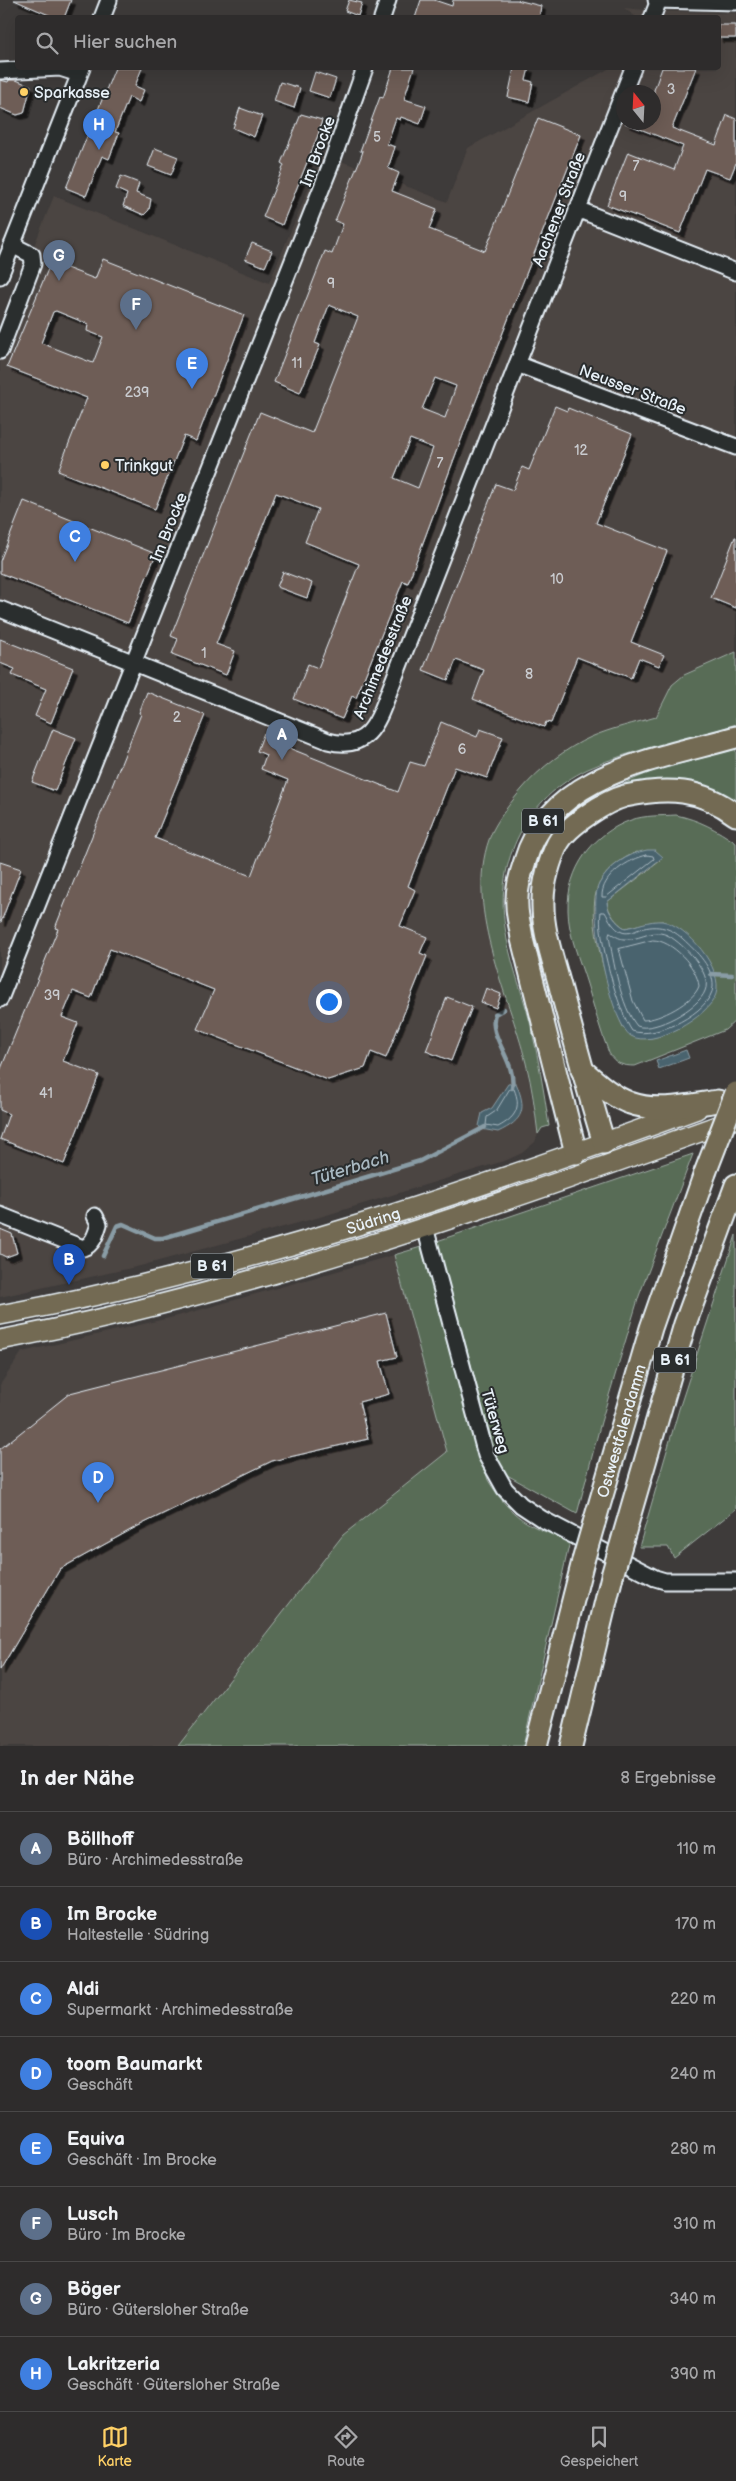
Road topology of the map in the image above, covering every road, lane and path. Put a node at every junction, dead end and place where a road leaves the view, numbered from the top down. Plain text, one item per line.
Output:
1 (109, 0) edge
2 (388, 0) edge
3 (657, 0) edge
4 (736, 2) edge
5 (103, 15) edge
6 (383, 15) edge
7 (653, 15) edge
8 (20, 70) edge
9 (364, 70) edge
10 (631, 70) edge
11 (0, 71) edge
12 (81, 71) edge
13 (577, 209) junction
14 (12, 245) junction
15 (736, 272) edge
16 (0, 276) edge
17 (0, 351) edge
18 (517, 364) junction
19 (736, 447) edge
20 (0, 609) edge
21 (133, 661) junction
22 (736, 737) edge
23 (736, 815) edge
24 (0, 999) edge
25 (582, 1070) junction
26 (730, 1096) edge
27 (736, 1120) edge
28 (604, 1143) junction
29 (576, 1153) junction
30 (598, 1169) junction
31 (736, 1185) edge
32 (0, 1215) edge
33 (95, 1216) dead end
34 (425, 1227) junction
35 (0, 1315) edge
36 (0, 1340) edge
37 (736, 1581) edge
38 (536, 1746) edge
39 (571, 1746) edge

1 - 5 street
2 - 6 street
3 - 4 street
3 - 7 street
8 - 11 street
9 - 21 street, Im Brocke
10 - 13 street, Aachener Straße
12 - 14 street
13 - 15 street
13 - 18 street, Aachener Straße
14 - 16 street
14 - 17 street
18 - 19 street, Neusser Straße
18 - 21 street, Archimedesstraße
20 - 21 street, Archimedesstraße
21 - 24 street, Im Brocke
22 - 29 highway, B 61
23 - 25 highway
25 - 26 highway
25 - 28 highway
26 - 28 main road, Südring
26 - 38 highway, Ostwestfalendamm / B 61, bridge
27 - 30 main road, Südring / B 61
28 - 29 main road, Südring
28 - 30 main road
29 - 30 main road
29 - 35 main road, Südring / B 61
30 - 34 main road, Südring / B 61
31 - 39 highway, Ostwestfalendamm / B 61, bridge
32 - 33 street
34 - 36 main road, Südring / B 61
34 - 37 street, Tüterweg

